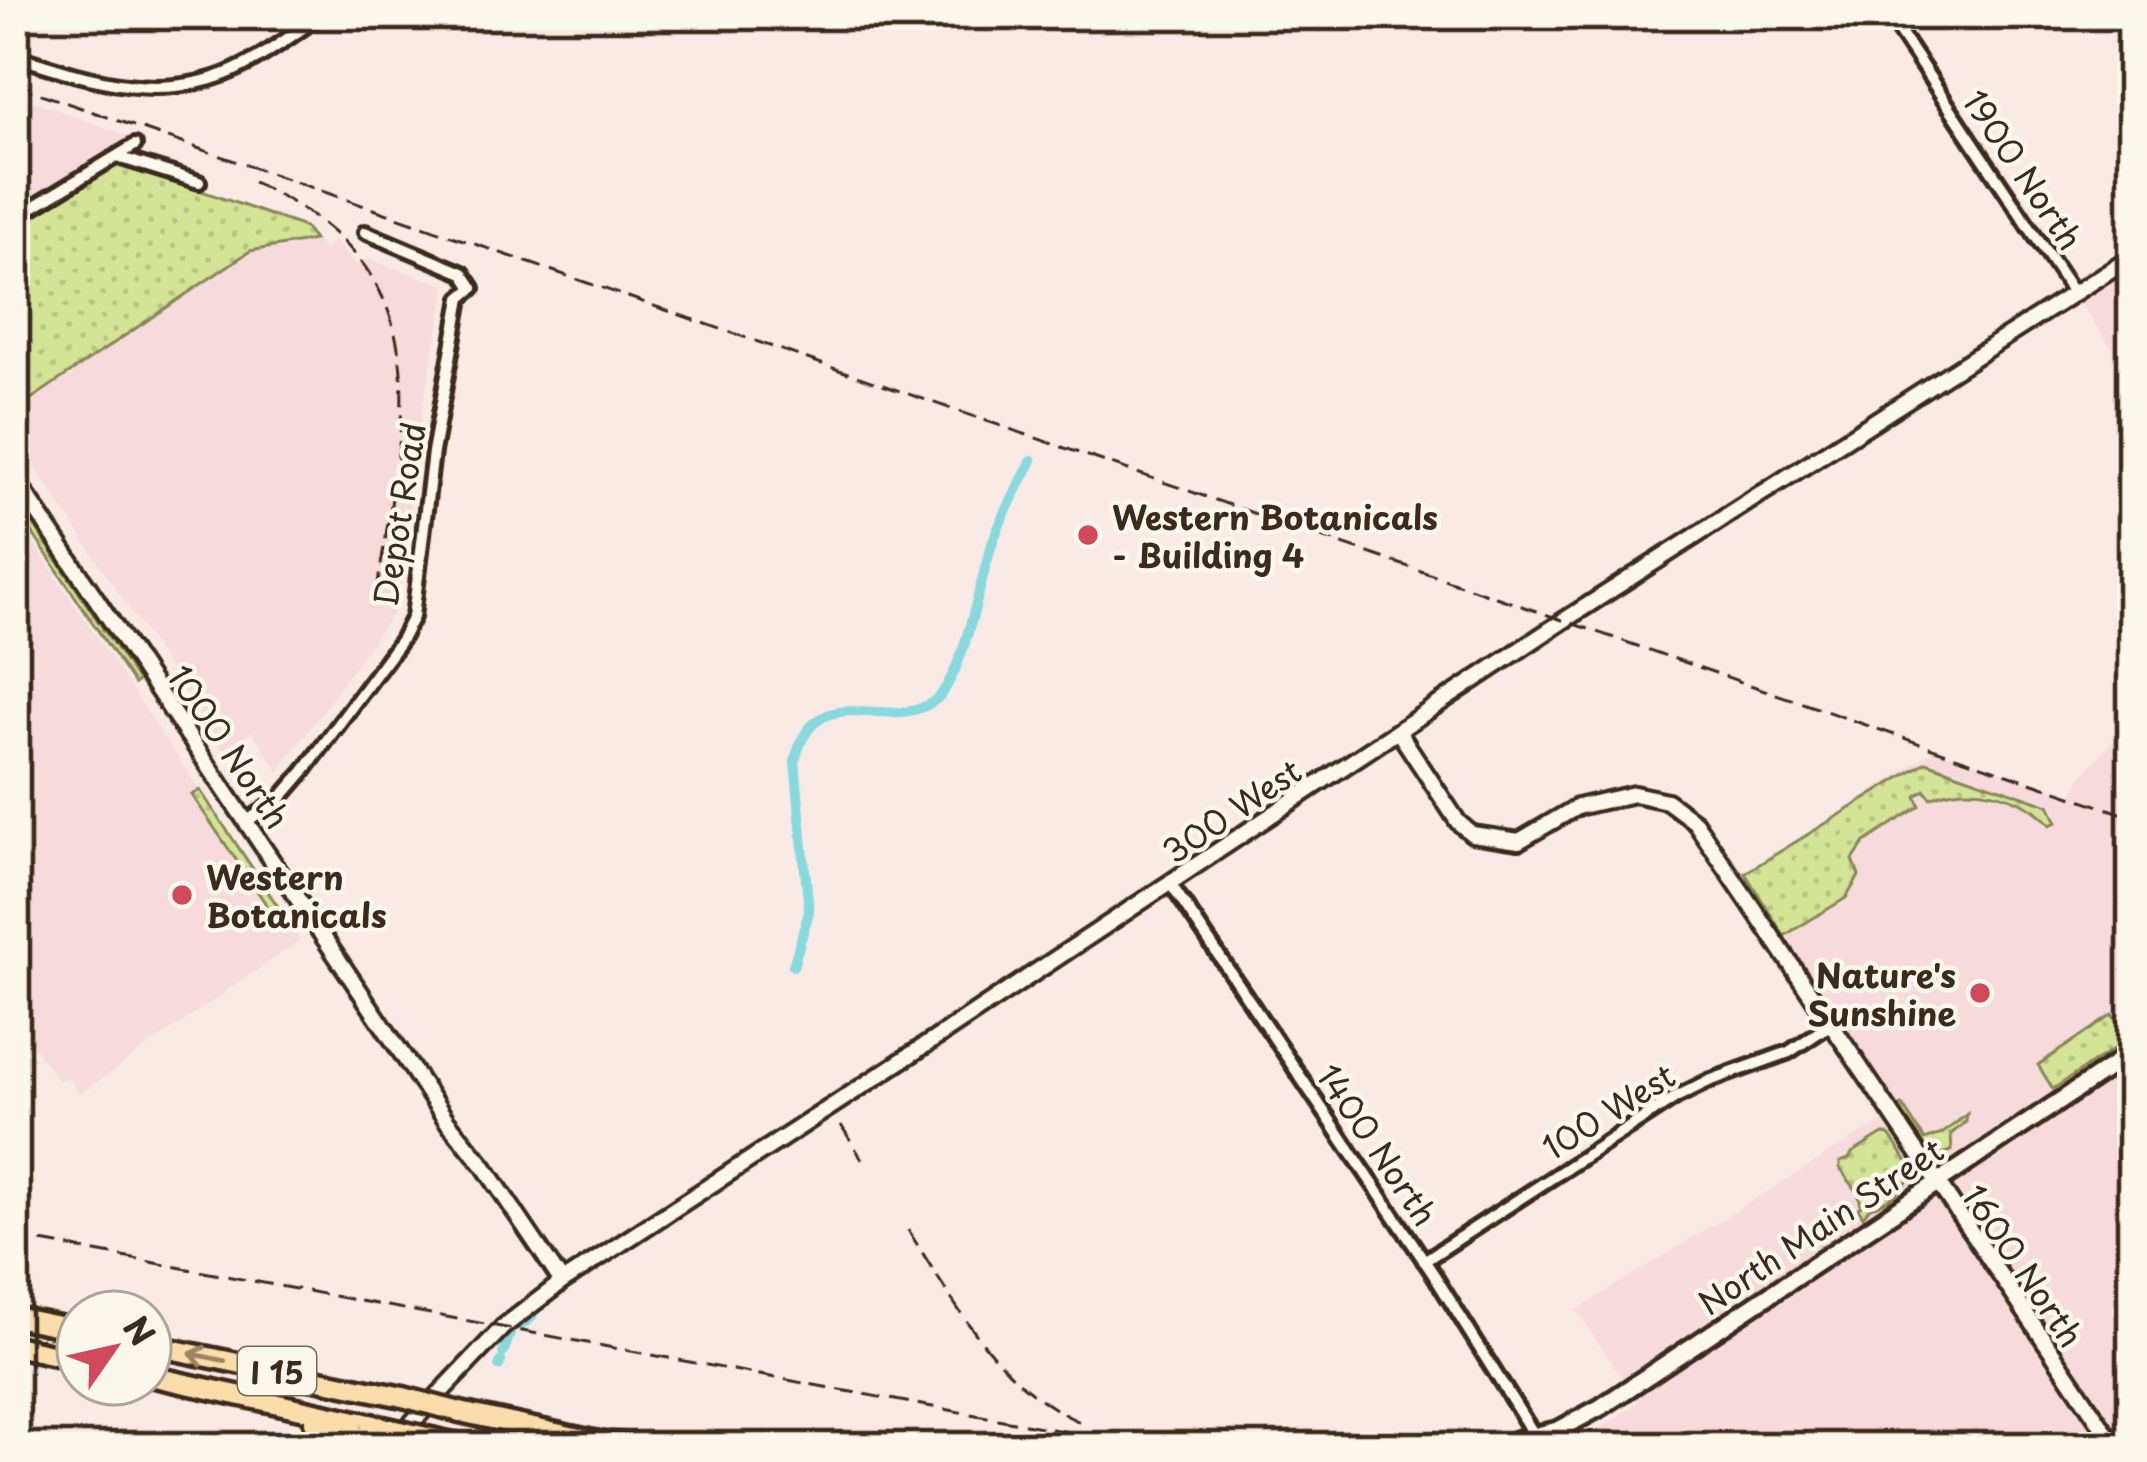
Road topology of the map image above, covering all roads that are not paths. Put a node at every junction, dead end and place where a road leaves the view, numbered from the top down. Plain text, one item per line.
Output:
1 (322, 15) edge
2 (1888, 15) edge
3 (15, 56) edge
4 (135, 145) dead end
5 (118, 157) junction
6 (199, 182) dead end
7 (15, 218) edge
8 (365, 232) dead end
9 (2132, 256) edge
10 (2074, 293) junction
11 (15, 478) edge
12 (1398, 731) junction
13 (247, 821) junction
14 (1170, 883) junction
15 (1831, 1024) junction
16 (2132, 1053) edge
17 (1936, 1184) junction
18 (1424, 1261) junction
19 (562, 1282) junction
20 (15, 1317) edge
21 (54, 1325) edge
22 (15, 1346) edge
23 (174, 1350) edge
24 (54, 1355) edge
25 (174, 1381) edge
26 (364, 1430) junction
27 (601, 1442) junction
28 (1534, 1442) edge
29 (394, 1447) edge
30 (472, 1447) edge
31 (621, 1447) edge
32 (654, 1447) edge
33 (1507, 1447) edge
34 (2116, 1447) edge

1 - 3 street
2 - 10 street, 1900 North
4 - 5 street
5 - 6 street
5 - 7 street
8 - 13 street, Depot Road
9 - 10 street, 300 West
10 - 12 street, 300 West
11 - 13 street, 1000 North
12 - 14 street, 300 West
12 - 15 street, 1600 North
13 - 19 street, 1000 North
14 - 18 street, 1400 North
14 - 19 street, 300 West
15 - 17 street, 1600 North
15 - 18 street, 100 West
16 - 17 main road, North Main Street
17 - 28 main road, North Main Street
17 - 34 street, 1600 North
18 - 28 street, 1400 North
19 - 29 street, 300 West
20 - 21 highway
22 - 24 highway
27 -> 23 highway, I 15, bridge
25 - 26 highway, I 15
26 - 29 highway, bridge
26 - 30 highway, I 15, bridge
27 - 31 highway, I 15
27 - 32 highway
28 - 33 main road, North Main Street

